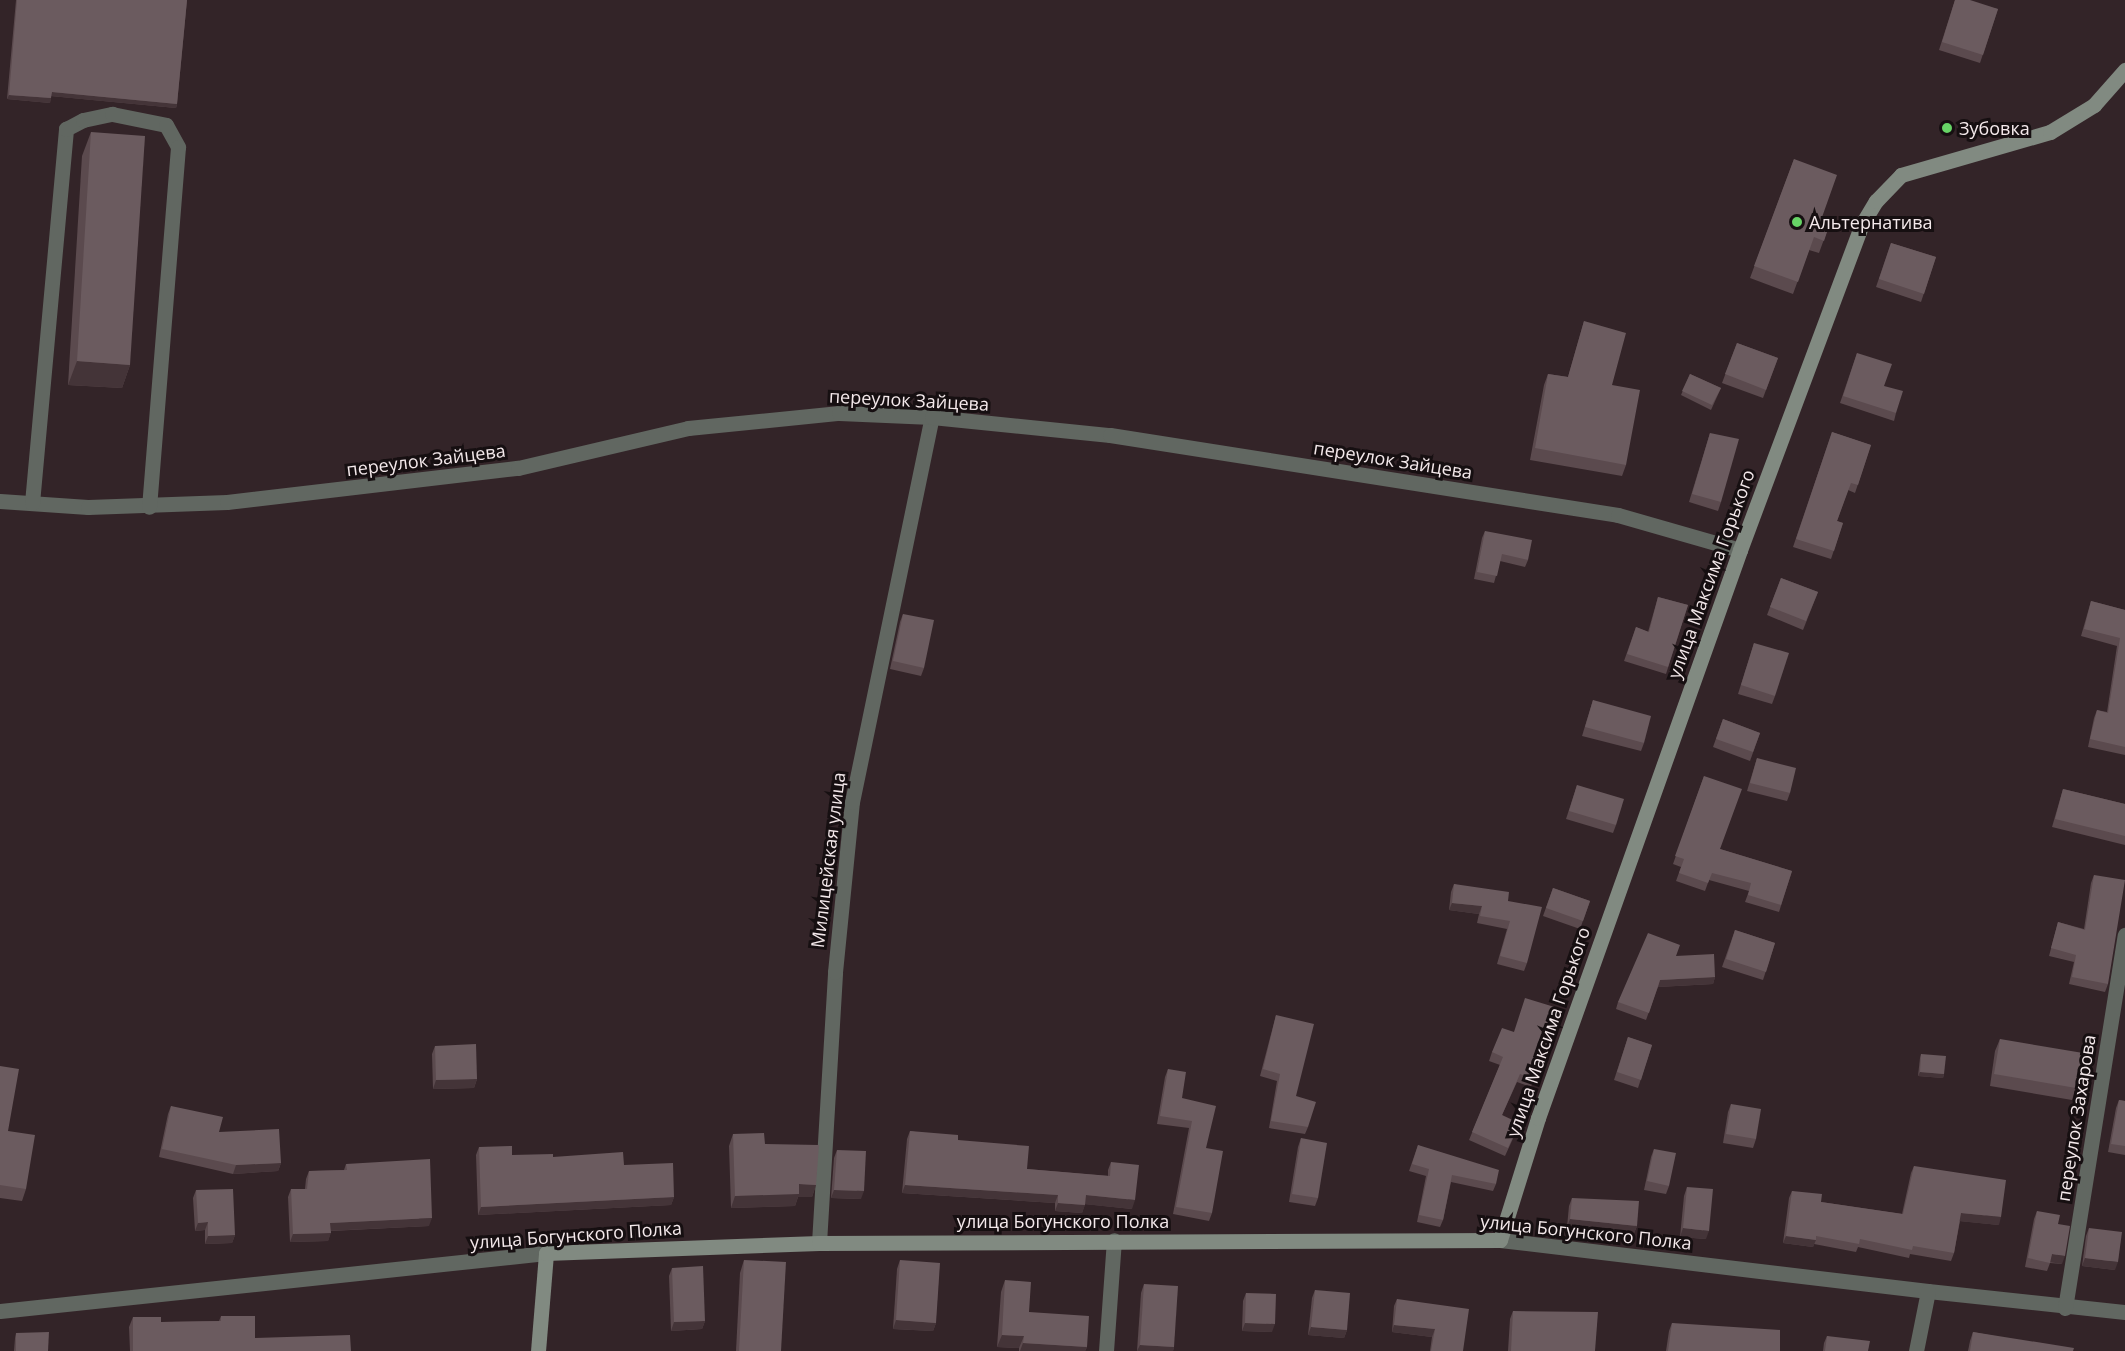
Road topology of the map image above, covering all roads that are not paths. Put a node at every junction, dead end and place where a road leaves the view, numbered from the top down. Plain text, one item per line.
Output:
1 (2125, 70) edge
2 (932, 417) junction
3 (0, 501) edge
4 (32, 503) junction
5 (149, 507) junction
6 (1740, 550) junction
7 (2125, 934) edge
8 (1114, 1240) junction
9 (1500, 1240) junction
10 (819, 1243) junction
11 (546, 1253) junction
12 (1928, 1291) junction
13 (2065, 1308) junction
14 (0, 1311) edge
15 (2125, 1312) edge
16 (538, 1351) edge
17 (1106, 1351) edge
18 (1916, 1351) edge

1 - 6 main road, улица Максима Горького
2 - 5 street, переулок Зайцева
2 - 6 street, переулок Зайцева
2 - 10 street, Милицейская улица
3 - 4 street, переулок Зайцева
4 - 5 street, переулок Зайцева
4 - 5 street
6 - 9 main road, улица Максима Горького
7 - 13 street, переулок Захарова
8 - 9 main road, улица Богунского Полка
8 - 10 main road, улица Богунского Полка
8 - 17 street
9 - 12 street, улица Богунского Полка
10 - 11 main road, улица Богунского Полка
11 - 14 street, улица Богунского Полка
11 - 16 main road
12 - 13 street, улица Богунского Полка
12 - 18 street
13 - 15 street, улица Богунского Полка

